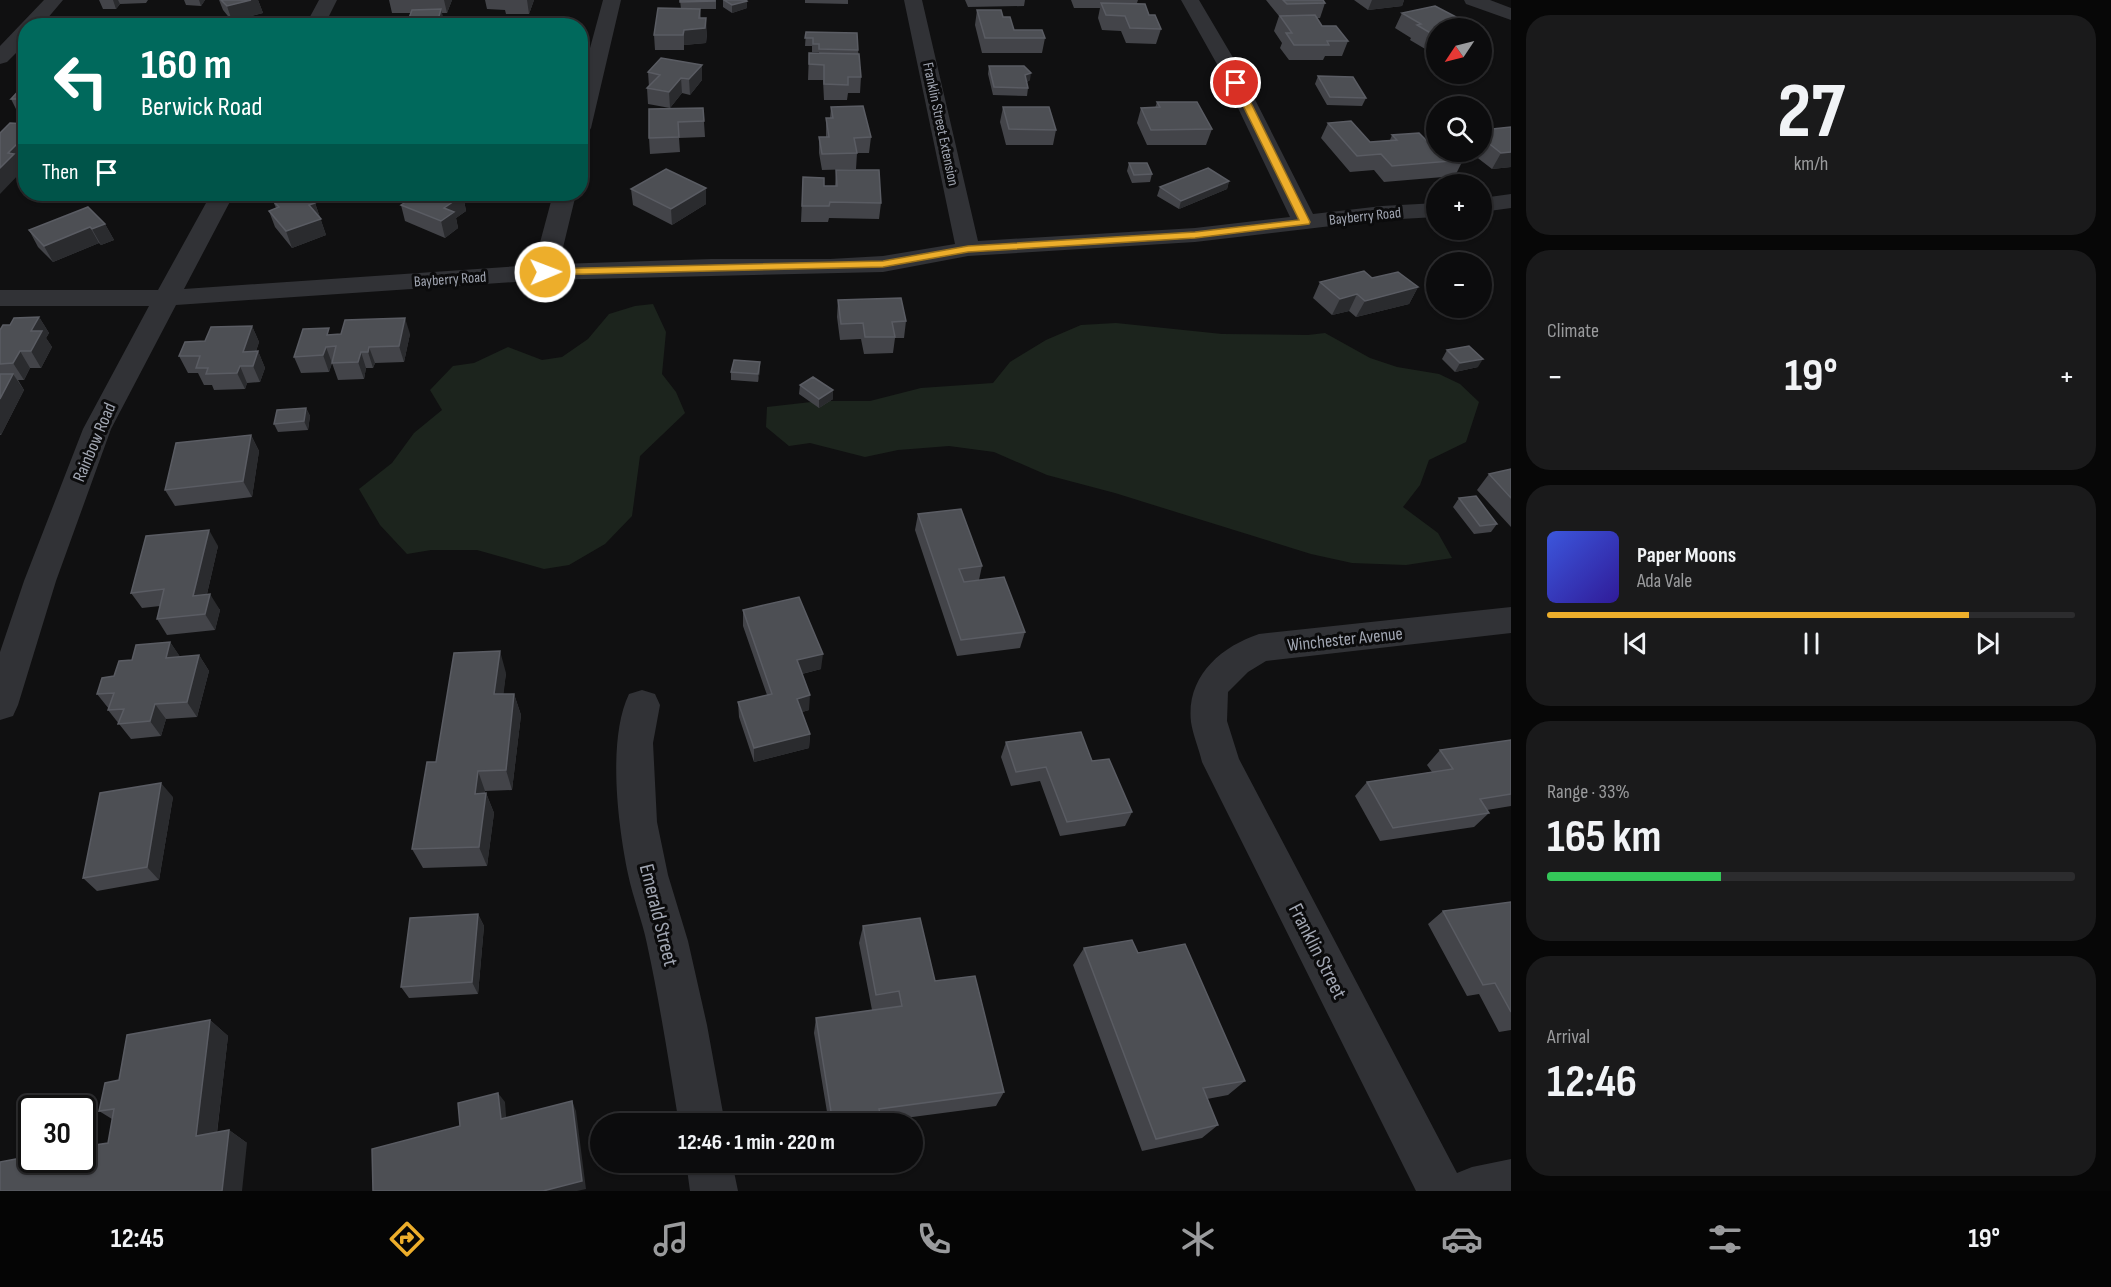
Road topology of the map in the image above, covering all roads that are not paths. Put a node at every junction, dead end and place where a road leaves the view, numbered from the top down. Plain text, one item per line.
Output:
1 (54, 0) edge
2 (328, 0) edge
3 (612, 0) edge
4 (913, 0) edge
5 (1190, 0) edge
6 (1473, 0) edge
7 (1511, 14) edge
8 (37, 18) edge
9 (318, 18) edge
10 (18, 39) edge
11 (0, 58) edge
12 (588, 96) edge
13 (218, 201) edge
14 (562, 201) edge
15 (1511, 201) edge
16 (1492, 204) edge
17 (1426, 211) edge
18 (1305, 222) junction
19 (968, 249) junction
20 (545, 272) junction
21 (0, 298) edge
22 (165, 298) junction
23 (1511, 620) edge
24 (0, 705) edge
25 (642, 705) dead end
26 (1210, 706) joint
27 (700, 1113) edge
28 (711, 1173) edge
29 (1511, 1183) edge
30 (714, 1191) edge
31 (1440, 1191) edge
32 (1472, 1191) edge

1 - 8 street
2 - 9 street
3 - 12 street
4 - 19 street, Franklin Street Extension
5 - 18 street
6 - 7 street
10 - 11 street
13 - 22 street, Rainbow Road
14 - 20 street
15 - 16 street
17 - 18 street, Bayberry Road
18 - 19 street, Bayberry Road
19 - 20 street, Bayberry Road
20 - 22 street, Bayberry Road
21 - 22 street, Bayberry Road
22 - 24 street, Rainbow Road
23 - 26 street, Winchester Avenue
25 - 27 street, Emerald Street
26 - 31 street, Franklin Street
28 - 30 street
29 - 32 street

